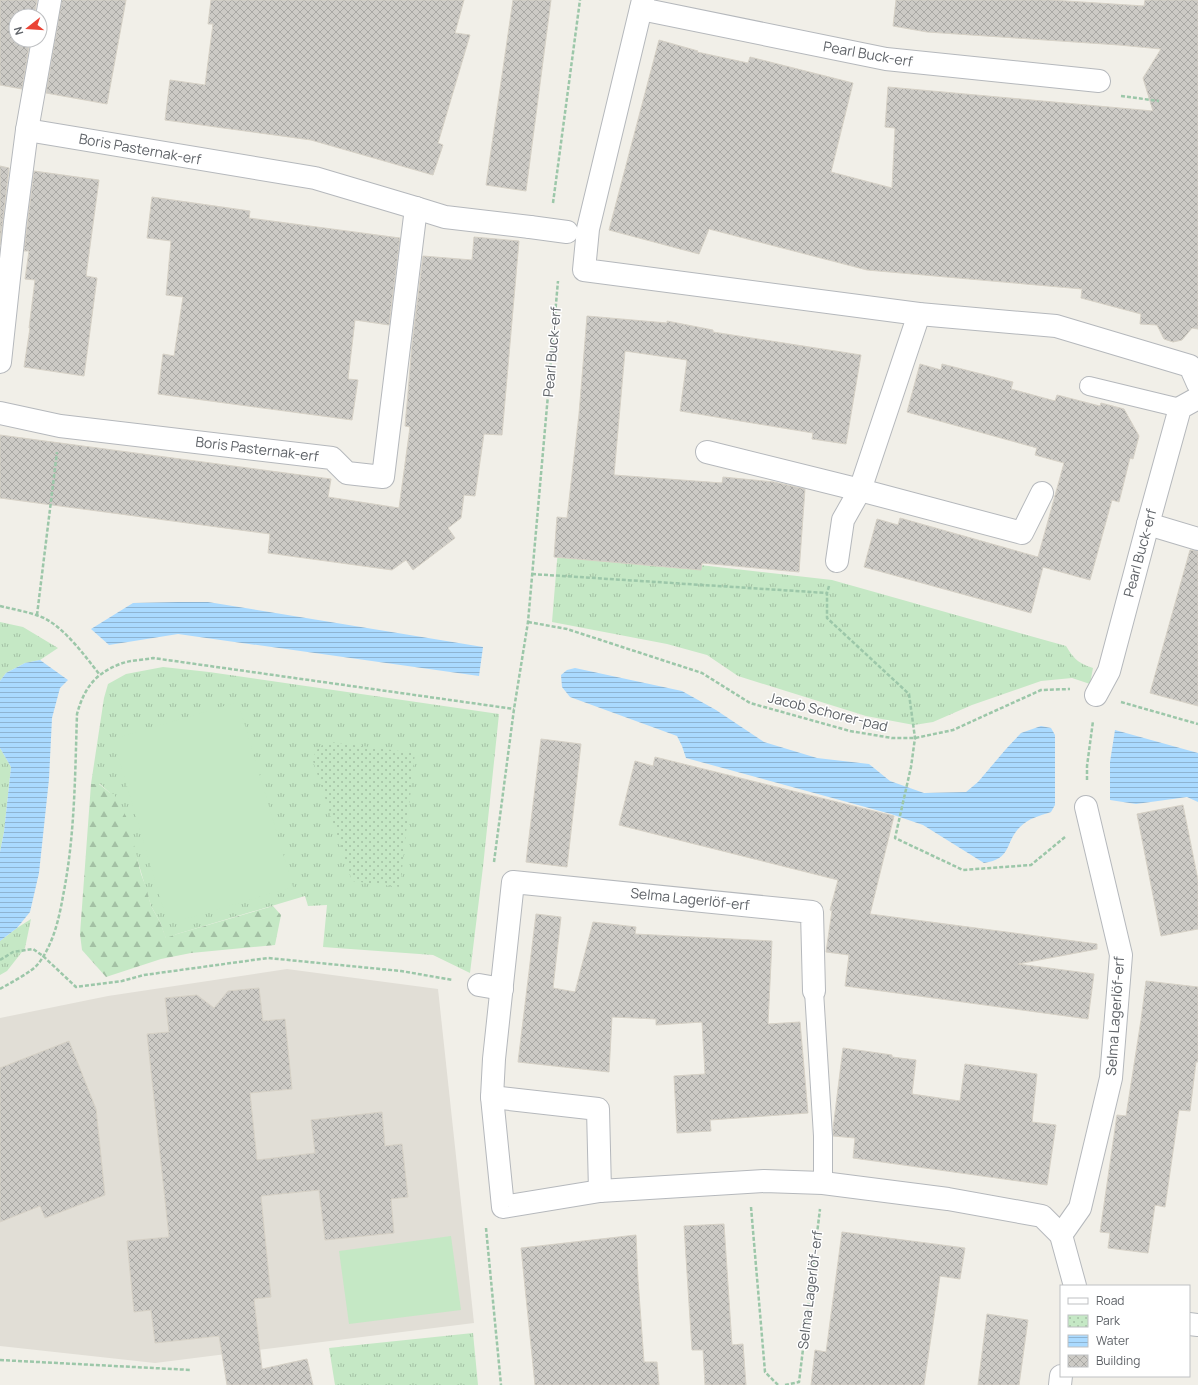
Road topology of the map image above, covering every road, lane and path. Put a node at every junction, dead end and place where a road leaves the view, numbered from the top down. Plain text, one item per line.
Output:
1 (50, 0) edge
2 (580, 0) edge
3 (642, 5) edge
4 (1099, 81) joint
5 (1159, 101) dead end
6 (27, 130) junction
7 (416, 208) junction
8 (549, 230) joint
9 (559, 275) dead end
10 (918, 314) junction
11 (0, 362) edge
12 (1198, 384) edge
13 (1089, 386) dead end
14 (1189, 403) edge
15 (0, 413) edge
16 (60, 426) junction
17 (707, 452) dead end
18 (860, 490) junction
19 (1042, 493) dead end
20 (1148, 524) junction
21 (1198, 539) edge
22 (837, 561) joint
23 (532, 574) junction
24 (827, 593) junction
25 (0, 606) edge
26 (37, 615) junction
27 (528, 622) junction
28 (100, 675) junction
29 (1096, 695) junction
30 (1198, 724) edge
31 (915, 738) junction
32 (1086, 807) joint
33 (1091, 832) junction
34 (43, 956) junction
35 (0, 960) edge
36 (479, 985) joint
37 (0, 989) edge
38 (502, 989) junction
39 (814, 991) joint
40 (492, 1097) junction
41 (749, 1181) junction
42 (823, 1183) junction
43 (600, 1191) junction
44 (1061, 1235) junction
45 (1075, 1285) edge
46 (0, 1360) edge
47 (191, 1370) dead end
48 (778, 1385) edge
49 (785, 1385) edge

1 - 6 street
2 - 8 path
3 - 4 street, Pearl Buck-erf
3 - 10 street, Pearl Buck-erf
4 - 5 path
6 - 7 street, Boris Pasternak-erf
6 - 11 street
7 - 8 street, Boris Pasternak-erf
7 - 16 street, Boris Pasternak-erf
9 - 23 path, Pearl Buck-erf
10 - 12 street, Pearl Buck-erf
10 - 18 street
13 - 14 lane, Pearl Buck-erf
14 - 20 street, Pearl Buck-erf
15 - 16 street, Boris Pasternak-erf
16 - 26 path
17 - 18 street
18 - 19 street
18 - 22 street
20 - 21 street
20 - 29 street, Pearl Buck-erf
22 - 24 path
23 - 24 path
23 - 27 path, Pearl Buck-erf
24 - 31 path
25 - 26 path
26 - 28 path
27 - 28 path, Pearl Buck-erf
27 - 31 path, Jacob Schorer-pad
28 - 34 path
29 - 30 path, Jacob Schorer-pad
29 - 31 path, Jacob Schorer-pad
29 - 32 path
31 - 33 path
32 - 33 street, Selma Lagerlöf-erf
33 - 44 street, Selma Lagerlöf-erf
34 - 35 path
34 - 36 path
34 - 37 path
36 - 38 street
38 - 39 street, Selma Lagerlöf-erf
38 - 40 street, Selma Lagerlöf-erf
39 - 42 lane, Selma Lagerlöf-erf
40 - 43 street
40 - 43 street, Selma Lagerlöf-erf
41 - 42 street, Selma Lagerlöf-erf
41 - 43 street, Selma Lagerlöf-erf
41 - 48 path
42 - 44 street, Selma Lagerlöf-erf
42 - 49 path, Selma Lagerlöf-erf
44 - 45 street, Selma Lagerlöf-erf
46 - 47 path

